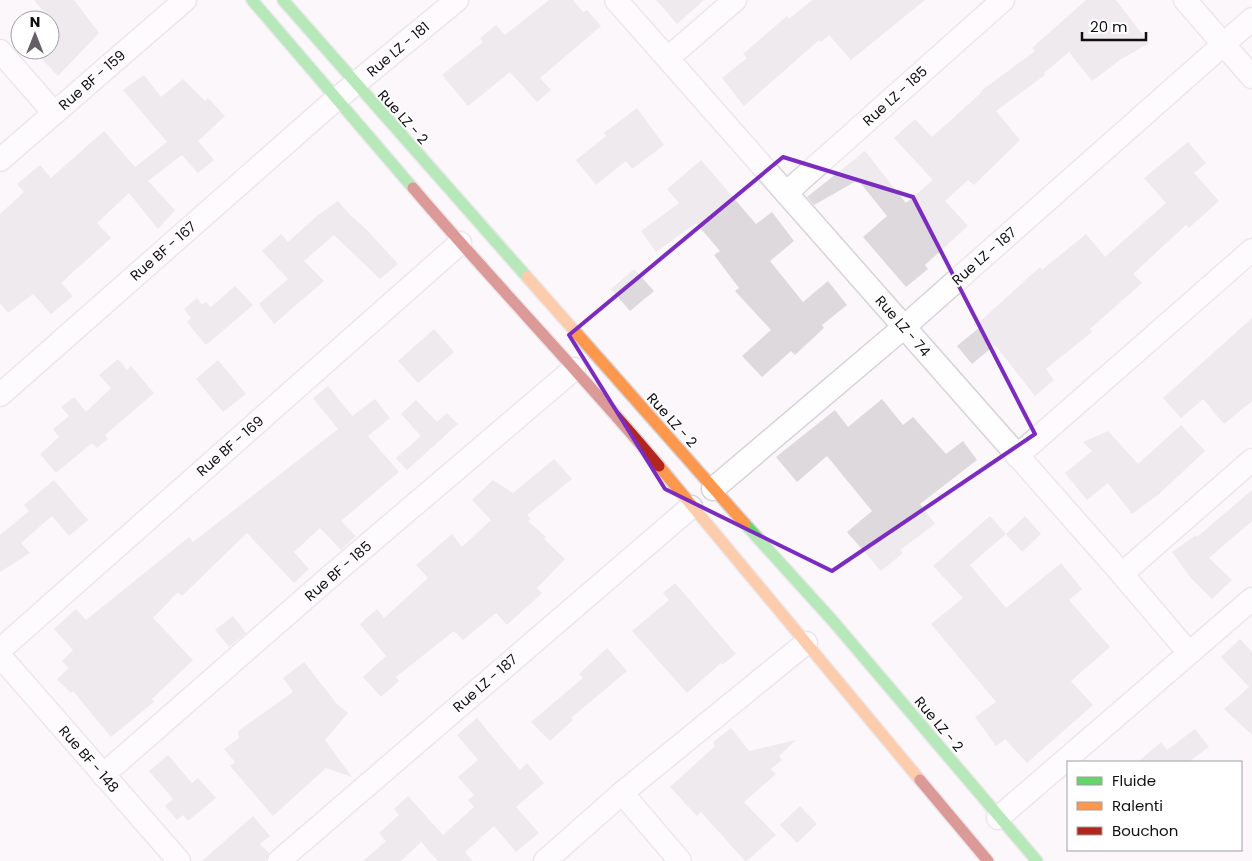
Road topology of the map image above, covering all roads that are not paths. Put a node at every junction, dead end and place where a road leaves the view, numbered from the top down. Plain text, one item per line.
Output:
1 (185, 0) edge
2 (252, 0) edge
3 (282, 0) edge
4 (457, 0) edge
5 (616, 0) edge
6 (735, 0) edge
7 (1003, 0) edge
8 (1184, 0) edge
9 (1252, 19) edge
10 (1224, 45) junction
11 (0, 51) edge
12 (668, 58) junction
13 (1252, 77) edge
14 (359, 82) junction
15 (331, 104) junction
16 (54, 113) junction
17 (0, 160) edge
18 (786, 193) junction
19 (460, 242) junction
20 (1252, 250) edge
21 (904, 327) junction
22 (574, 369) junction
23 (0, 395) edge
24 (1017, 456) junction
25 (1252, 460) edge
26 (713, 489) junction
27 (691, 507) junction
28 (1122, 574) junction
29 (1252, 599) edge
30 (806, 643) junction
31 (0, 650) edge
32 (1189, 653) junction
33 (0, 656) edge
34 (103, 775) junction
35 (622, 793) junction
36 (998, 818) junction
37 (179, 861) edge
38 (279, 861) edge
39 (545, 861) edge
40 (680, 861) edge
41 (988, 861) edge
42 (1036, 861) edge

1 - 16 street, Rue BF - 159
2 - 15 main road
3 - 14 main road, Rue LZ - 2
4 - 14 street, Rue LZ - 181
5 - 12 street, Rue LZ - 74
6 - 12 street
7 - 18 street, Rue LZ - 185
8 - 10 street
9 - 10 street, Rue LZ - 187
10 - 13 street
10 - 21 street, Rue LZ - 187
11 - 16 street
12 - 18 street, Rue LZ - 74
14 - 15 street, Rue LZ - 181
14 - 26 main road, Rue LZ - 2
15 - 19 main road
15 - 23 street, Rue BF - 167
16 - 17 street, Rue BF - 159
18 - 21 street, Rue LZ - 74
19 - 22 main road
19 - 31 street, Rue BF - 169
20 - 24 street
21 - 24 street, Rue LZ - 74
21 - 26 street, Rue LZ - 187
22 - 27 main road
22 - 34 street, Rue BF - 185
24 - 28 street, Rue LZ - 74
25 - 28 street
26 - 36 main road, Rue LZ - 2
27 - 30 main road
27 - 38 street, Rue LZ - 187
28 - 32 street, Rue LZ - 74
29 - 32 street
30 - 35 street
30 - 41 main road
32 - 36 street
33 - 34 street, Rue BF - 148
34 - 37 street, Rue BF - 148
35 - 39 street
35 - 40 street
36 - 42 main road, Rue LZ - 2

